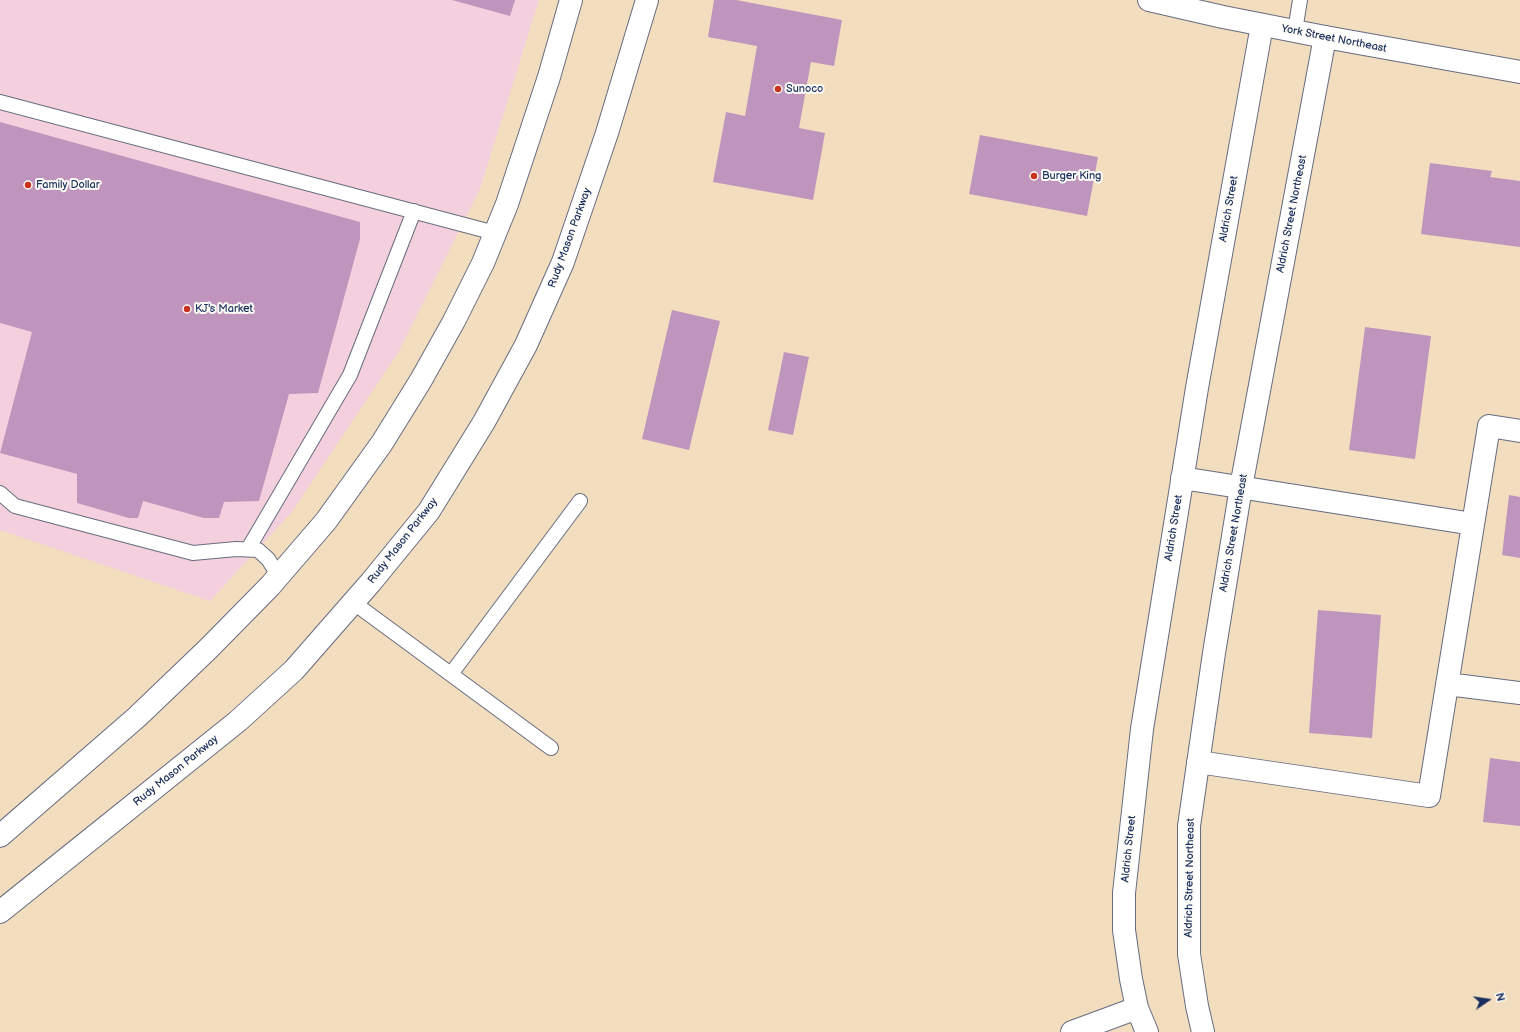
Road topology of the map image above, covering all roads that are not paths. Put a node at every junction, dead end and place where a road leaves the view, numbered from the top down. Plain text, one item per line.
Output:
1 (571, 0) edge
2 (647, 0) edge
3 (1149, 0) edge
4 (1300, 0) edge
5 (1262, 25) junction
6 (1294, 32) junction
7 (1325, 37) junction
8 (1520, 72) edge
9 (0, 102) edge
10 (414, 211) junction
11 (495, 233) junction
12 (1520, 432) edge
13 (1182, 478) junction
14 (1241, 487) junction
15 (0, 494) edge
16 (580, 501) dead end
17 (1473, 524) junction
18 (248, 549) junction
19 (278, 576) junction
20 (354, 603) junction
21 (451, 674) junction
22 (1447, 684) junction
23 (1520, 693) edge
24 (551, 748) dead end
25 (1198, 762) junction
26 (0, 836) edge
27 (0, 912) edge
28 (1137, 1008) junction
29 (1072, 1032) edge
30 (1147, 1032) edge
31 (1203, 1032) edge

1 - 11 main road
2 - 20 main road, Rudy Mason Parkway
3 - 5 main road, York Street Northeast
4 - 6 lane
5 - 6 main road, York Street Northeast
5 - 13 main road, Aldrich Street
6 - 7 main road, York Street Northeast
7 - 8 main road, York Street Northeast
7 - 14 main road, Aldrich Street Northeast
9 - 10 lane
10 - 11 lane
10 - 18 lane
11 - 19 main road
12 - 17 main road
13 - 14 main road
13 - 28 main road, Aldrich Street
14 - 17 main road
14 - 25 main road, Aldrich Street Northeast
15 - 18 lane
16 - 21 lane
17 - 22 main road
18 - 19 lane
19 - 26 main road
20 - 21 lane
20 - 27 main road, Rudy Mason Parkway
21 - 24 lane
22 - 23 main road
22 - 25 main road
25 - 31 main road, Aldrich Street Northeast
28 - 29 main road
28 - 30 main road, Aldrich Street

